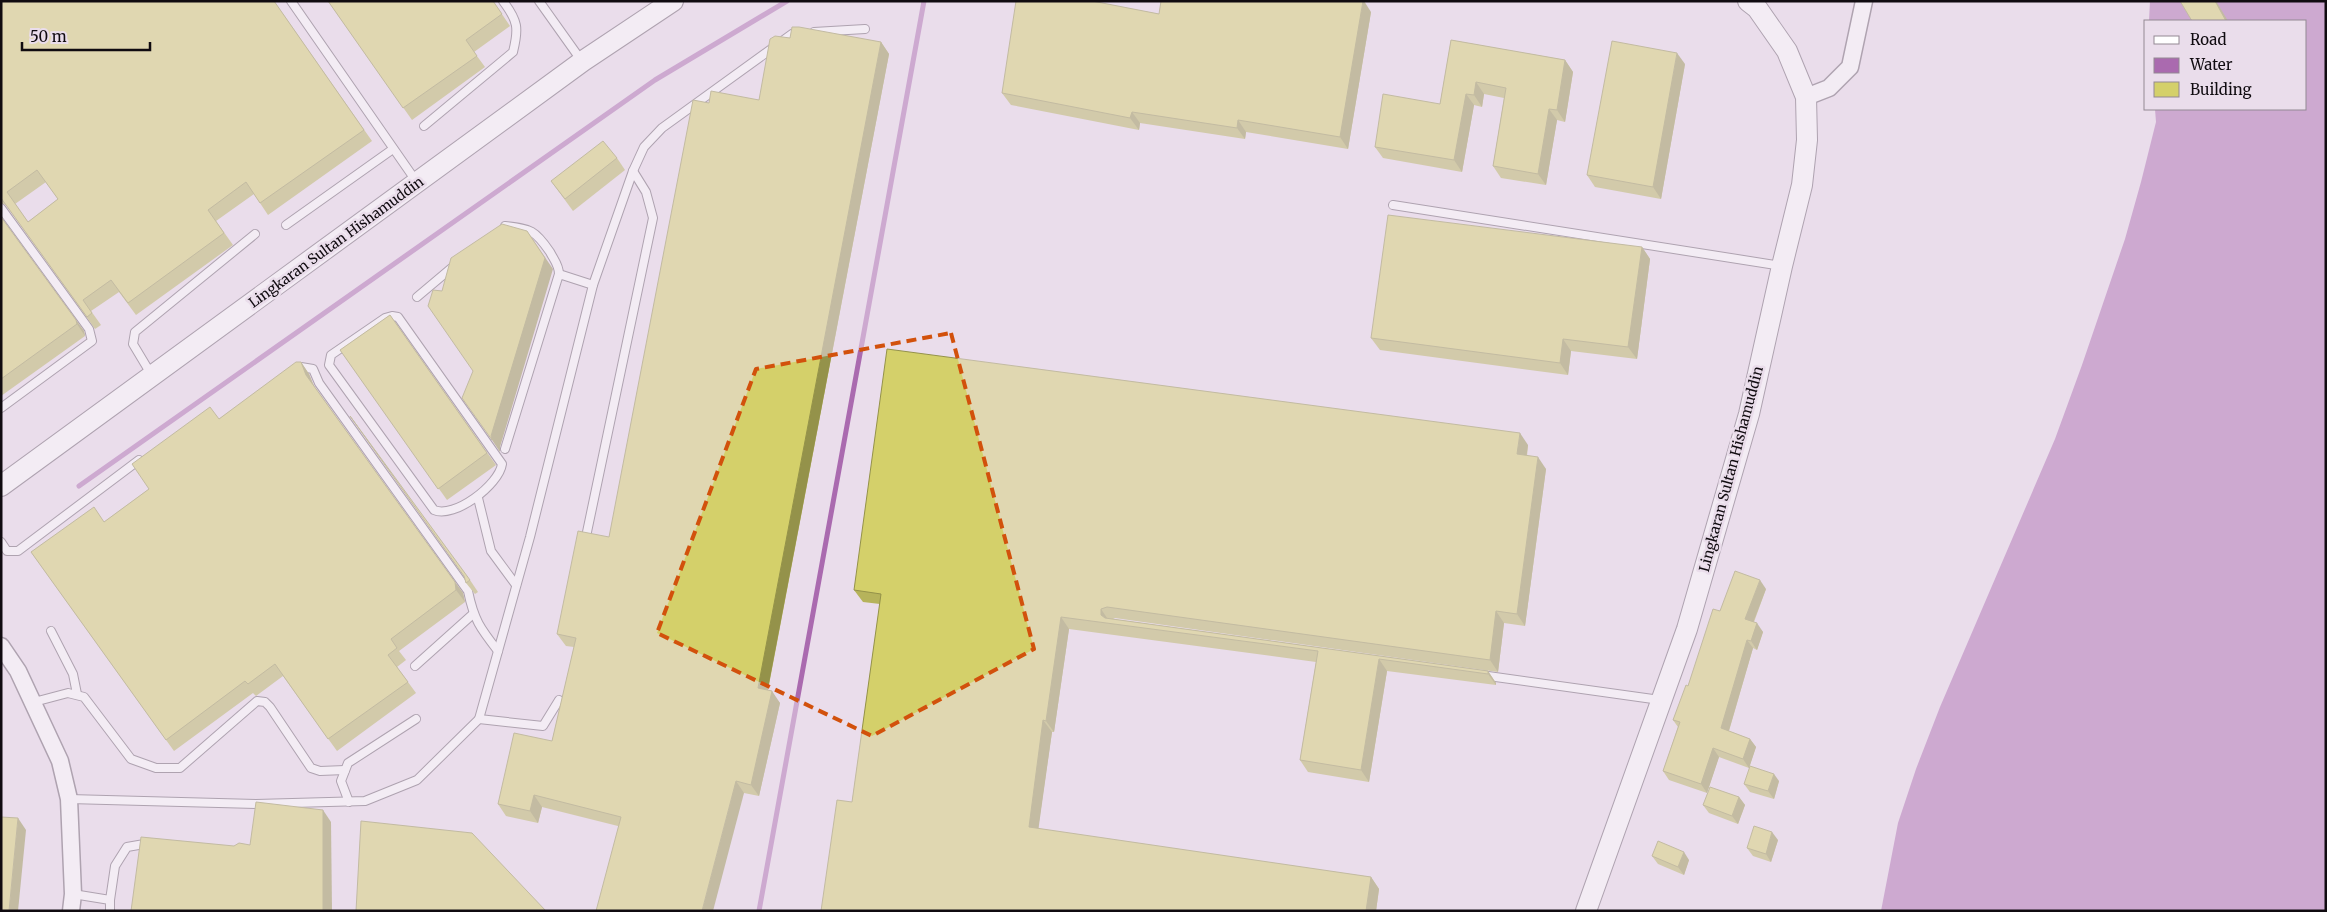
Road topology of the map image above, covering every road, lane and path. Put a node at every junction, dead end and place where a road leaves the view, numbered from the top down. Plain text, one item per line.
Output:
1 (291, 1) edge
2 (503, 1) edge
3 (539, 1) edge
4 (673, 1) edge
5 (1748, 1) edge
6 (1864, 1) edge
7 (865, 29) dead end
8 (582, 61) junction
9 (1806, 98) junction
10 (424, 126) dead end
11 (393, 148) junction
12 (633, 171) junction
13 (417, 183) junction
14 (1393, 205) dead end
15 (1, 208) edge
16 (286, 225) dead end
17 (498, 229) edge
18 (255, 234) dead end
19 (458, 262) edge
20 (1782, 266) junction
21 (559, 274) junction
22 (593, 286) junction
23 (417, 297) dead end
24 (152, 376) junction
25 (285, 378) edge
26 (1, 408) edge
27 (505, 449) dead end
28 (146, 455) edge
29 (2, 484) edge
30 (478, 498) junction
31 (587, 532) edge
32 (1, 542) edge
33 (516, 586) junction
34 (473, 614) junction
35 (51, 631) dead end
36 (1, 646) edge
37 (498, 651) junction
38 (415, 666) dead end
39 (1476, 674) edge
40 (76, 694) junction
41 (559, 700) edge
42 (1662, 700) junction
43 (34, 702) junction
44 (478, 719) junction
45 (416, 720) dead end
46 (345, 770) junction
47 (69, 799) junction
48 (349, 802) junction
49 (154, 844) edge
50 (73, 894) junction
51 (110, 900) junction
52 (71, 911) edge
53 (110, 911) edge
54 (1586, 911) edge

1 - 11 lane
2 - 10 lane
3 - 8 lane
4 - 8 street, Lingkaran Sultan Hishamuddin
5 - 9 street, Lingkaran Sultan Hishamuddin
6 - 9 street
7 - 12 lane
8 - 13 street, Lingkaran Sultan Hishamuddin
9 - 20 street, Lingkaran Sultan Hishamuddin
11 - 13 lane
11 - 16 lane
12 - 22 lane
12 - 31 lane
13 - 24 street, Lingkaran Sultan Hishamuddin
14 - 20 lane
15 - 26 lane
17 - 21 lane
18 - 24 lane
19 - 23 lane
20 - 42 street, Lingkaran Sultan Hishamuddin
21 - 22 lane
21 - 27 lane
22 - 33 lane
24 - 29 street, Lingkaran Sultan Hishamuddin
25 - 34 lane
28 - 32 lane
30 - 30 lane
30 - 33 lane
33 - 37 lane
34 - 37 lane
34 - 38 lane
35 - 40 lane
36 - 43 street
37 - 44 lane
39 - 42 lane
40 - 43 lane
40 - 46 lane
41 - 44 lane
42 - 54 street, Lingkaran Sultan Hishamuddin
43 - 47 street
44 - 48 lane
45 - 46 lane
46 - 48 lane
47 - 48 lane
47 - 50 street
49 - 51 lane
50 - 51 lane
50 - 52 street
51 - 53 lane

